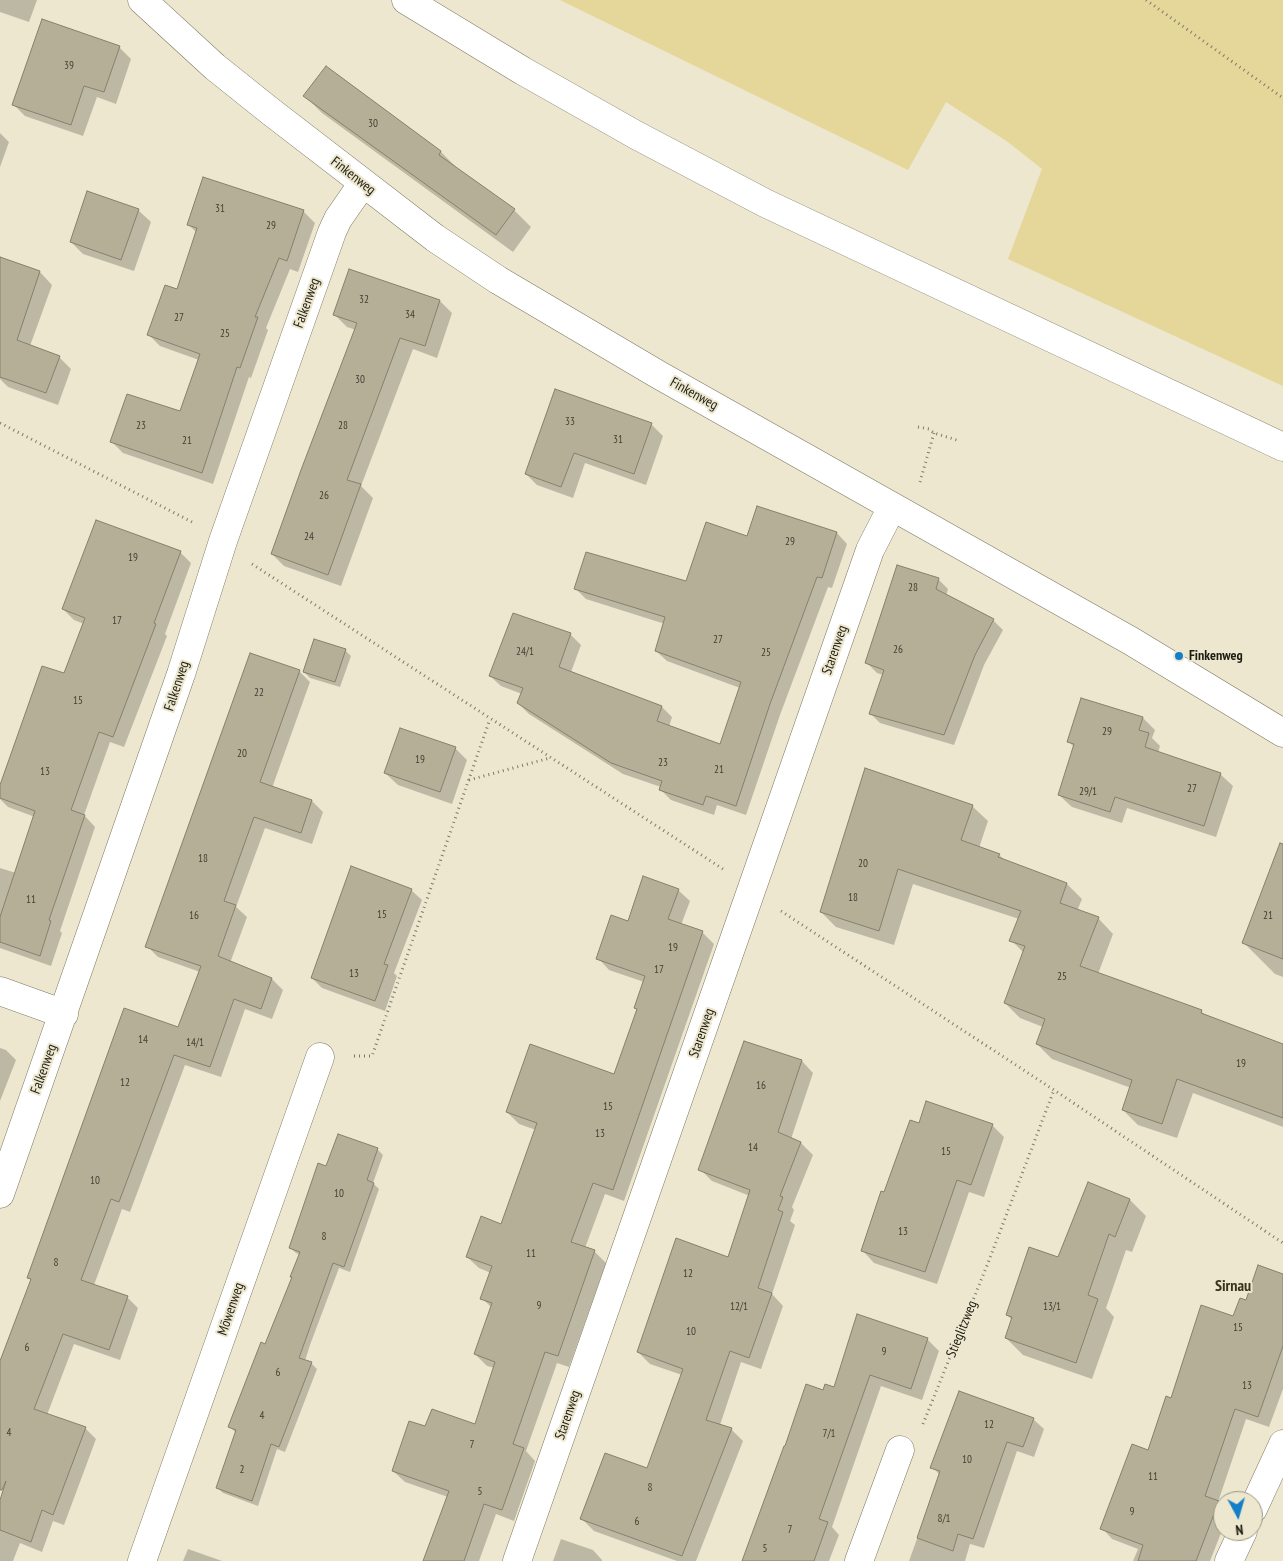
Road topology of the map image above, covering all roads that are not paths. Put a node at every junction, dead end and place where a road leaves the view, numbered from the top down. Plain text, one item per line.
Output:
1 (142, 0) edge
2 (406, 0) edge
3 (363, 183) junction
4 (1283, 447) edge
5 (899, 511) junction
6 (1283, 733) edge
7 (0, 991) edge
8 (64, 1014) junction
9 (320, 1057) road end
10 (0, 1194) edge
11 (1283, 1444) edge
12 (900, 1450) road end
13 (1261, 1491) edge
14 (1238, 1541) edge
15 (142, 1561) edge
16 (517, 1561) edge
17 (859, 1561) edge
18 (1229, 1561) edge

1 - 3 street, Finkenweg
2 - 4 street
3 - 5 street, Finkenweg
3 - 8 street, Falkenweg
5 - 6 street, Finkenweg
5 - 16 street, Starenweg
7 - 8 street
8 - 10 street, Falkenweg
9 - 15 street, Möwenweg
11 - 13 street
12 - 17 street
14 - 18 street

